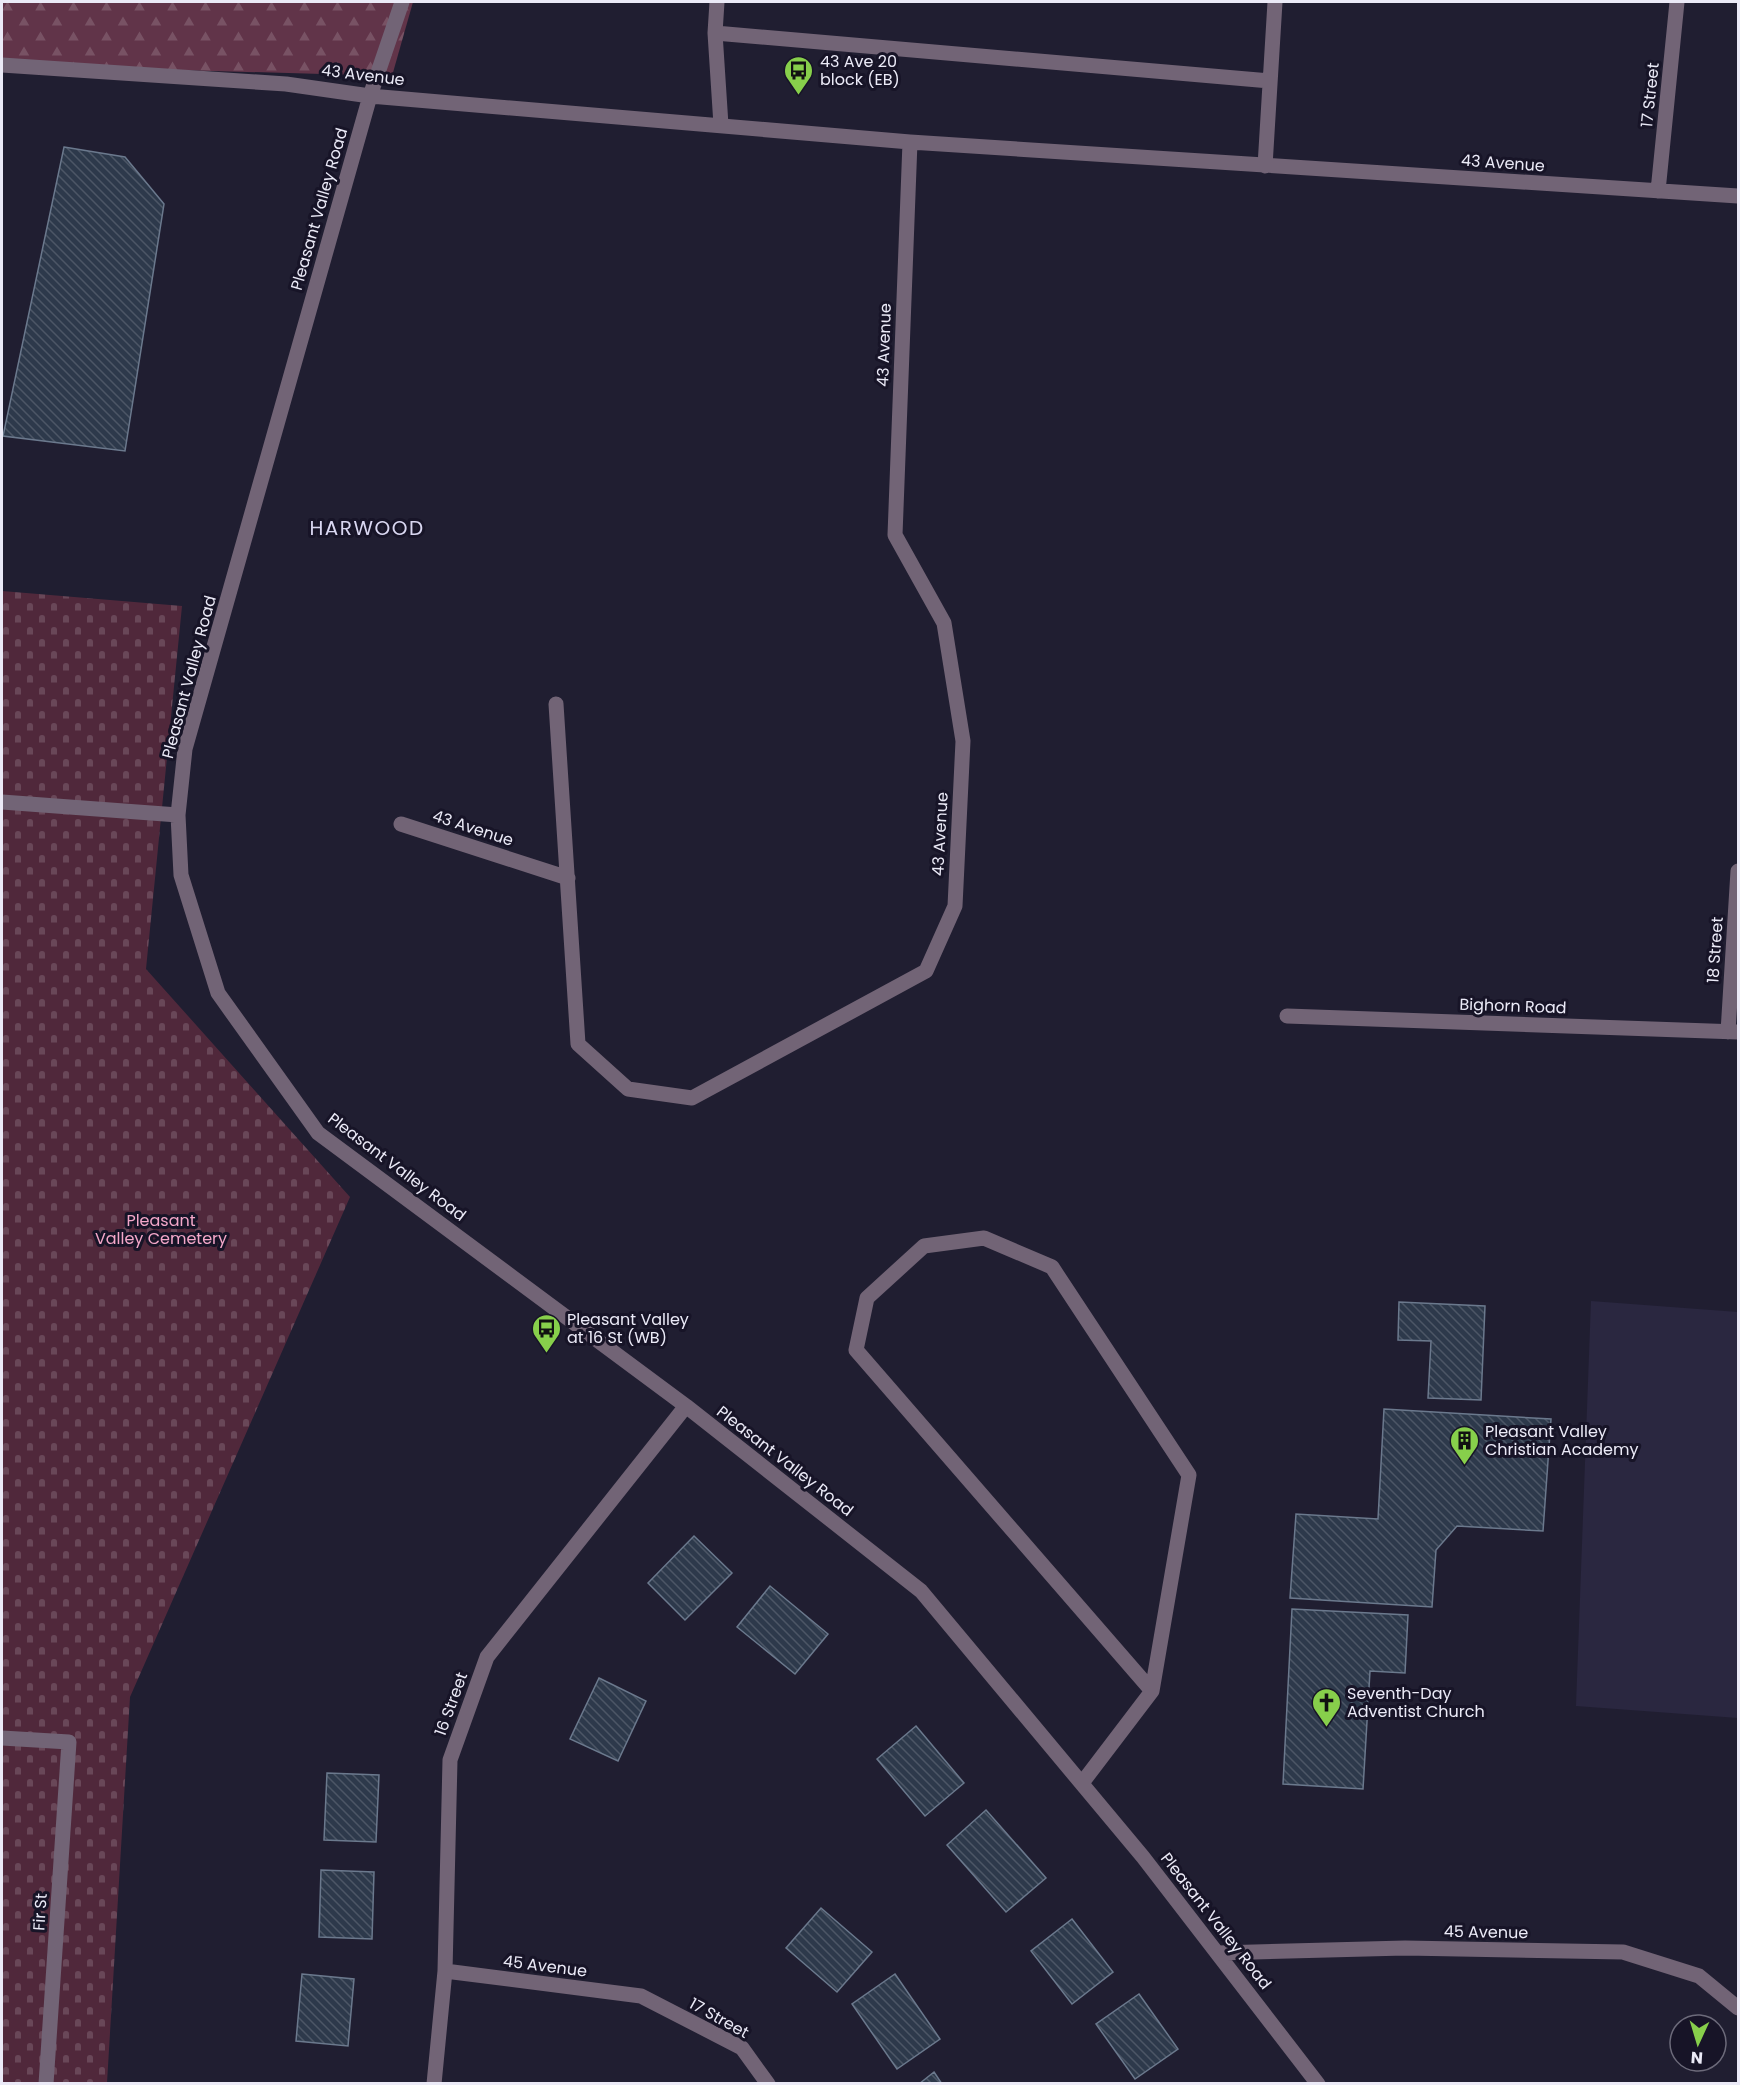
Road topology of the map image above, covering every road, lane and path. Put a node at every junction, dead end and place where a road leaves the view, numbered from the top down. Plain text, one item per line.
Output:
1 (402, 2) edge
2 (717, 2) edge
3 (1275, 2) edge
4 (1677, 2) edge
5 (715, 33) junction
6 (2, 64) edge
7 (1270, 81) junction
8 (370, 96) junction
9 (721, 125) junction
10 (910, 142) junction
11 (1265, 166) junction
12 (1658, 191) junction
13 (1738, 196) edge
14 (556, 704) dead end
15 (2, 802) edge
16 (178, 815) junction
17 (401, 824) dead end
18 (1738, 871) edge
19 (568, 878) junction
20 (1287, 1016) dead end
21 (1733, 1032) edge
22 (686, 1406) junction
23 (1152, 1691) junction
24 (2, 1738) edge
25 (1082, 1783) junction
26 (1218, 1953) junction
27 (445, 1971) junction
28 (641, 1996) joint
29 (1738, 2008) edge
30 (46, 2084) edge
31 (434, 2084) edge
32 (768, 2084) edge
33 (1318, 2084) edge

1 - 8 street, Pleasant Valley Road
2 - 5 street
3 - 7 street
4 - 12 street, 17 Street
5 - 7 street
5 - 9 street
6 - 8 street, 43 Avenue
7 - 11 street
8 - 9 street, 43 Avenue
8 - 16 street, Pleasant Valley Road
9 - 10 street, 43 Avenue
10 - 11 street, 43 Avenue
10 - 19 street, 43 Avenue
11 - 12 street, 43 Avenue
12 - 13 street, 43 Avenue
14 - 19 street, 43 Avenue
15 - 16 street
16 - 22 street, Pleasant Valley Road
17 - 19 street, 43 Avenue
18 - 21 street, 18 Street
20 - 21 street, Bighorn Road
22 - 25 street, Pleasant Valley Road
22 - 27 street, 16 Street
23 - 23 street
23 - 25 street
24 - 30 street, Fir St
25 - 26 street, Pleasant Valley Road
26 - 29 street, 45 Avenue
26 - 33 street, Pleasant Valley Road
27 - 28 street, 45 Avenue
27 - 31 street, 16 Street
28 - 32 street, 17 Street

